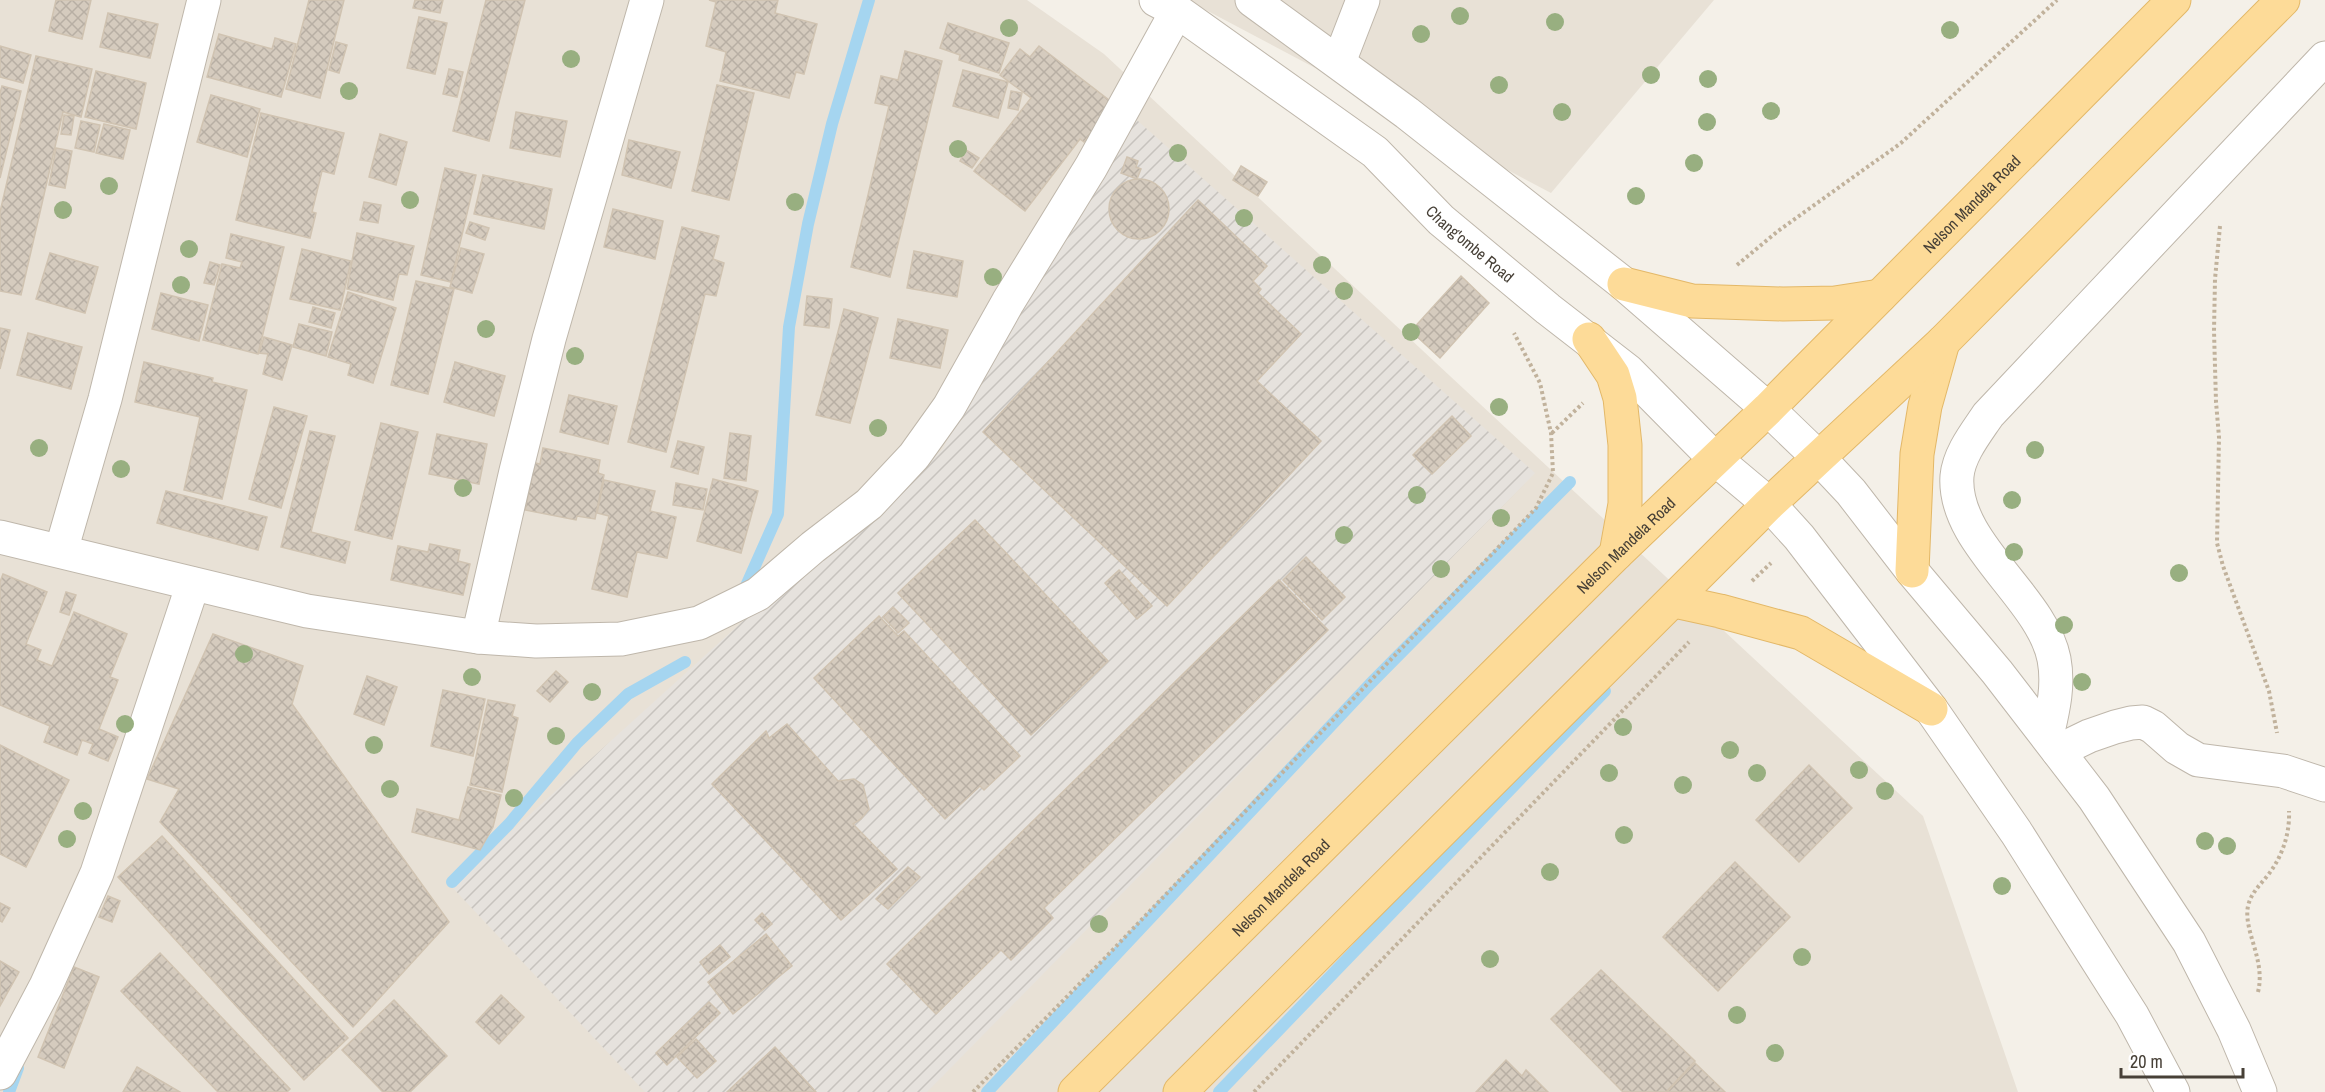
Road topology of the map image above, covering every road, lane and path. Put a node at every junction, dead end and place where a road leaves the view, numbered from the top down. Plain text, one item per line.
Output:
1 (204, 0) edge
2 (647, 0) edge
3 (1252, 0) edge
4 (1363, 0) edge
5 (2057, 0) edge
6 (2174, 0) edge
7 (2283, 0) edge
8 (1167, 6) edge
9 (2325, 57) edge
10 (1339, 62) junction
11 (2220, 222) dead end
12 (1624, 284) junction
13 (1880, 296) junction
14 (1692, 301) junction
15 (1510, 325) dead end
16 (1589, 339) junction
17 (1942, 342) junction
18 (1613, 375) junction
19 (1768, 409) junction
20 (1551, 434) junction
21 (1714, 458) junction
22 (1819, 458) junction
23 (1769, 504) junction
24 (0, 537) edge
25 (61, 551) junction
26 (1616, 554) junction
27 (1912, 571) junction
28 (193, 584) junction
29 (1674, 601) junction
30 (478, 637) junction
31 (1931, 709) junction
32 (2052, 743) junction
33 (2283, 771) junction
34 (2325, 785) edge
35 (2234, 1030) junction
36 (0, 1073) edge
37 (973, 1092) edge
38 (1076, 1092) edge
39 (1180, 1092) edge
40 (2173, 1092) edge
41 (2260, 1092) edge

1 - 25 street
2 - 30 street
3 - 10 street
4 - 10 street
5 - 14 path
6 - 13 main road, Nelson Mandela Road
7 - 17 main road
8 - 16 street, Chang'ombe Road
8 - 30 street
9 - 32 street
10 - 12 street
11 - 33 path
12 - 14 main road
12 - 19 street
13 - 14 main road
13 - 19 main road, Nelson Mandela Road
15 - 20 path
16 - 18 main road
16 - 21 street, Chang'ombe Road
17 - 22 main road
17 - 27 main road
18 - 20 path
18 - 26 main road
19 - 21 main road, Nelson Mandela Road
19 - 22 street
20 - 37 path
21 - 23 street, Chang'ombe Road
21 - 26 main road, Nelson Mandela Road
22 - 23 main road
22 - 27 street
23 - 29 main road
23 - 31 street, Chang'ombe Road
24 - 25 street
25 - 28 street
26 - 38 main road, Nelson Mandela Road
27 - 32 street
28 - 30 street
28 - 36 street
29 - 31 main road
29 - 39 main road
31 - 40 street, Chang'ombe Road
32 - 33 street
32 - 35 street
33 - 34 street
33 - 35 path
35 - 41 street

